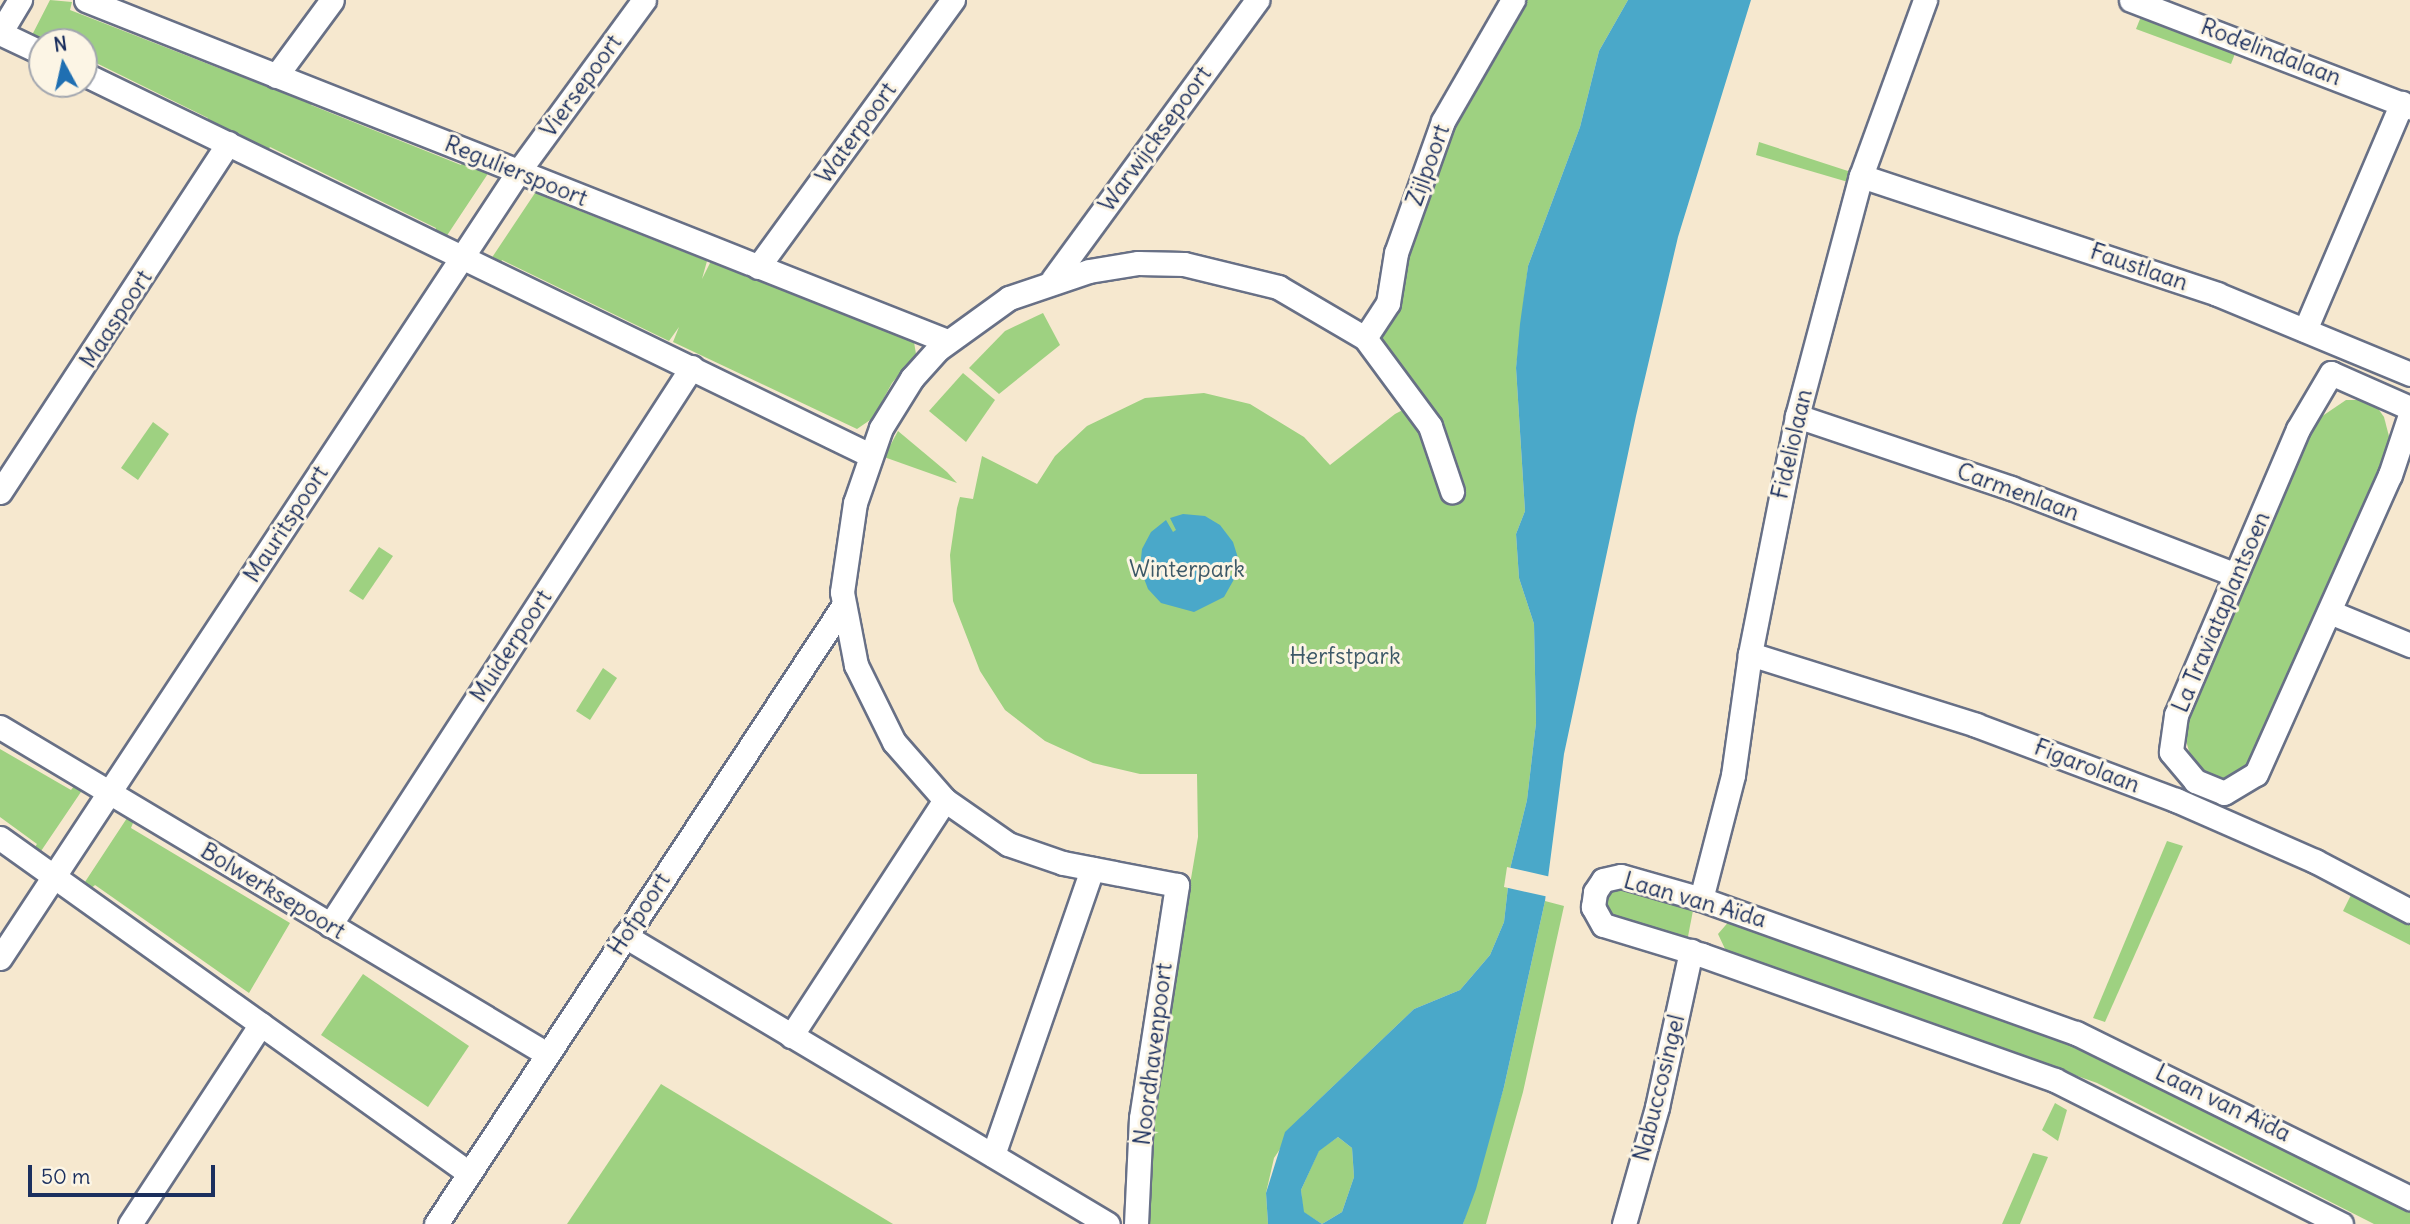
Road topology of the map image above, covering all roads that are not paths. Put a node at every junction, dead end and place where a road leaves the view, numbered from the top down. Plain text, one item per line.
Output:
1 (20, 0) edge
2 (86, 0) edge
3 (332, 0) edge
4 (644, 0) edge
5 (953, 0) edge
6 (1258, 0) edge
7 (1513, 0) edge
8 (1925, 0) edge
9 (2130, 0) edge
10 (0, 33) edge
11 (28, 46) edge
12 (276, 76) junction
13 (98, 81) edge
14 (2406, 105) edge
15 (228, 143) junction
16 (518, 172) junction
17 (1861, 176) junction
18 (462, 256) junction
19 (758, 267) junction
20 (1053, 279) junction
21 (2305, 330) junction
22 (1365, 338) junction
23 (947, 341) junction
24 (692, 367) junction
25 (2410, 374) edge
26 (2410, 408) edge
27 (2410, 415) edge
28 (1797, 416) junction
29 (870, 455) junction
30 (1452, 491) dead end
31 (0, 492) edge
32 (2236, 575) junction
33 (843, 606) junction
34 (2330, 612) junction
35 (2410, 645) edge
36 (1750, 654) junction
37 (0, 727) edge
38 (110, 793) junction
39 (945, 800) junction
40 (0, 838) edge
41 (1092, 869) junction
42 (55, 877) junction
43 (1701, 899) junction
44 (2410, 911) edge
45 (330, 925) junction
46 (625, 936) junction
47 (1691, 951) junction
48 (0, 958) edge
49 (261, 1024) junction
50 (792, 1036) junction
51 (547, 1054) junction
52 (993, 1156) junction
53 (470, 1173) junction
54 (2410, 1198) edge
55 (1627, 1223) edge
56 (130, 1224) edge
57 (436, 1224) edge
58 (1108, 1224) edge
59 (1136, 1224) edge
60 (2341, 1224) edge

1 - 10 street
2 - 12 street, Regulierspoort
3 - 12 street
4 - 16 street, Viersepoort
5 - 19 street, Waterpoort
6 - 20 street, Warwijcksepoort
7 - 22 street, Zijlpoort
8 - 17 street, Fideliolaan
9 - 14 street, Rodelindalaan
10 - 11 street
12 - 16 street, Regulierspoort
13 - 15 street
14 - 21 street
15 - 18 street
15 - 31 street, Maaspoort
16 - 18 street, Viersepoort
16 - 19 street, Regulierspoort
17 - 21 street, Faustlaan
17 - 28 street, Fideliolaan
18 - 24 street
18 - 38 street, Mauritspoort
19 - 23 street, Regulierspoort
20 - 22 street
20 - 23 street
21 - 25 street, Faustlaan
22 - 30 street
23 - 29 street
24 - 29 street
24 - 45 street, Muiderpoort
26 - 32 street, La Traviataplantsoen
27 - 34 street
28 - 32 street, Carmenlaan
28 - 36 street, Fideliolaan
29 - 33 street
32 - 34 street, La Traviataplantsoen
33 - 39 street
33 - 46 street, Hofpoort
34 - 35 street
36 - 43 street, Fideliolaan
36 - 44 street, Figarolaan
37 - 38 street, Bolwerksepoort
38 - 42 street, Mauritspoort
38 - 45 street, Bolwerksepoort
39 - 41 street
39 - 50 street
40 - 42 street
41 - 52 street
41 - 59 street, Noordhavenpoort
42 - 48 street, Mauritspoort
42 - 49 street
43 - 47 street, Laan van Aïda
43 - 54 street, Laan van Aïda
45 - 51 street, Bolwerksepoort
46 - 50 street
46 - 51 street, Hofpoort
47 - 55 street, Nabuccosingel
47 - 60 street, Laan van Aïda
49 - 53 street
49 - 56 street
50 - 52 street
51 - 53 street, Hofpoort
52 - 58 street
53 - 57 street, Hofpoort

